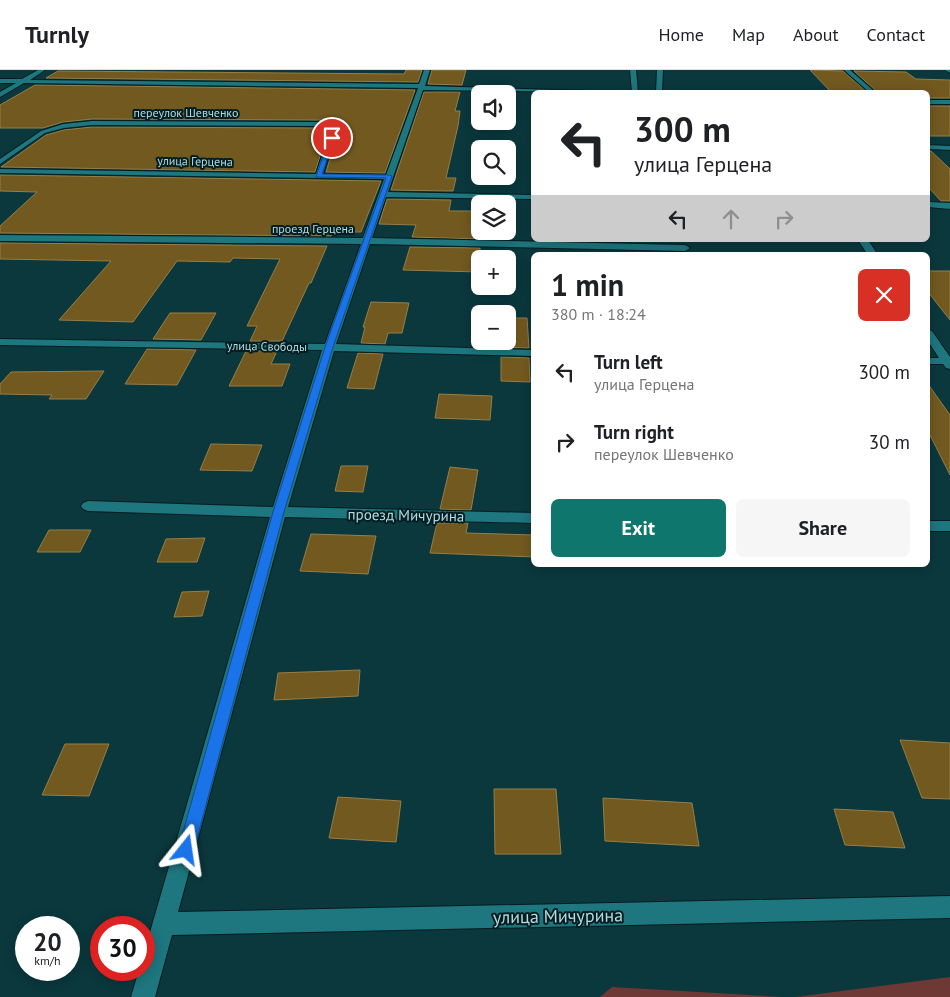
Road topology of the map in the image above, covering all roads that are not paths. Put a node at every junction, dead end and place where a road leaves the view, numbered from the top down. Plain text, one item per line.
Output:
1 (42, 70) edge
2 (427, 70) edge
3 (633, 70) edge
4 (660, 70) edge
5 (847, 70) edge
6 (0, 81) edge
7 (22, 82) junction
8 (421, 87) junction
9 (531, 90) edge
10 (635, 90) edge
11 (659, 90) edge
12 (870, 90) edge
13 (0, 95) edge
14 (930, 102) edge
15 (950, 102) edge
16 (930, 148) edge
17 (950, 148) edge
18 (0, 162) edge
19 (0, 171) edge
20 (318, 176) junction
21 (389, 176) junction
22 (383, 194) junction
23 (531, 197) edge
24 (930, 205) edge
25 (950, 206) edge
26 (0, 238) edge
27 (366, 241) junction
28 (685, 248) edge
29 (930, 336) edge
30 (0, 342) edge
31 (329, 347) junction
32 (531, 353) edge
33 (930, 361) edge
34 (949, 363) edge
35 (88, 506) dead end
36 (279, 512) junction
37 (531, 518) edge
38 (930, 526) edge
39 (950, 526) edge
40 (950, 907) edge
41 (165, 924) junction
42 (144, 997) edge

1 - 7 street
2 - 8 street
3 - 10 street
4 - 11 street
5 - 12 street
6 - 7 street
7 - 8 street
7 - 13 street
8 - 9 street
8 - 21 street
14 - 15 street
16 - 17 street
18 - 20 street, переулок Шевченко
19 - 20 street, улица Герцена
20 - 21 street, улица Герцена
21 - 22 street
22 - 23 street
22 - 27 street
24 - 25 street
26 - 27 street, проезд Герцена
27 - 28 street, проезд Герцена
27 - 31 street
29 - 34 street
30 - 31 street, улица Свободы
31 - 32 street, улица Свободы
31 - 36 street
33 - 34 street
35 - 36 street, проезд Мичурина
36 - 37 street, проезд Мичурина
36 - 41 street
38 - 39 street
40 - 41 street, улица Мичурина
41 - 42 street

